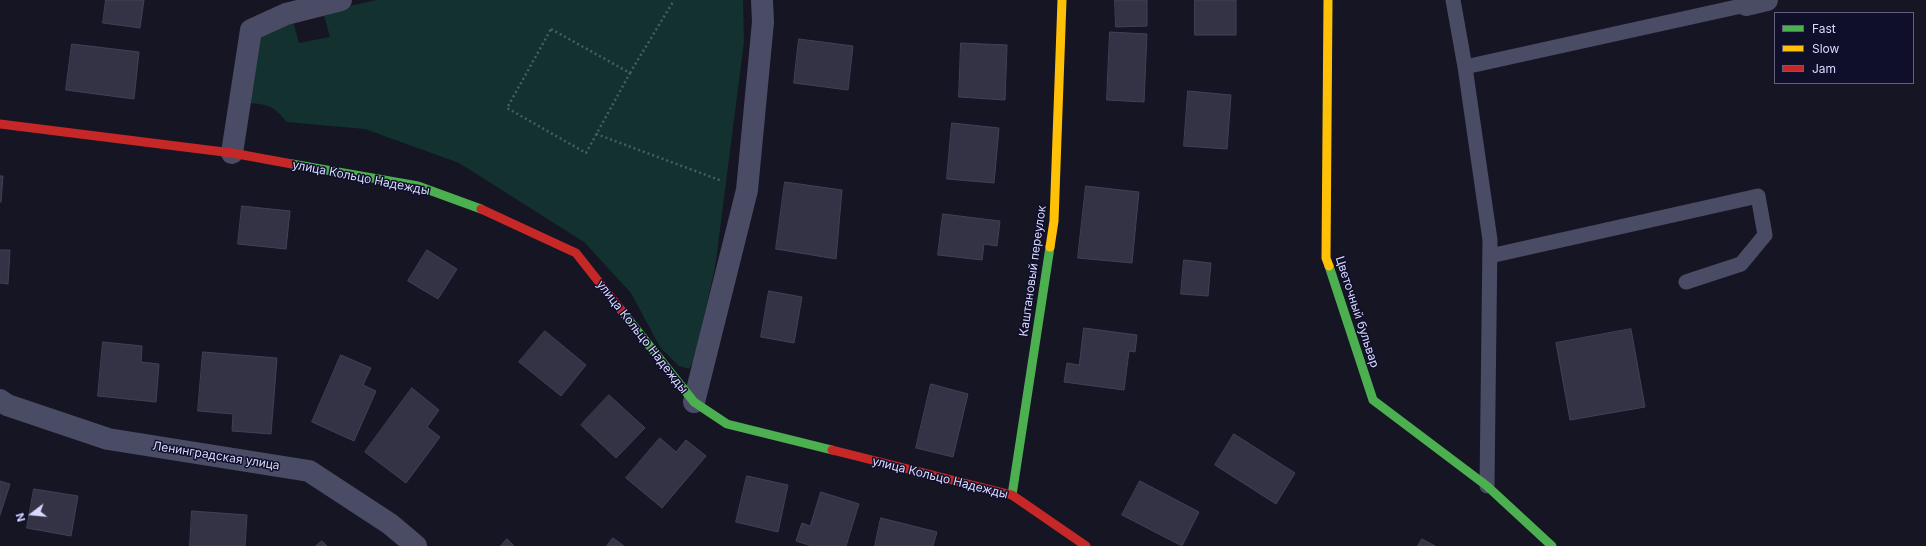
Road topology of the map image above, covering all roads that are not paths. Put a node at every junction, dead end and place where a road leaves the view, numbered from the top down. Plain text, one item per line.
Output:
1 (341, 0) edge
2 (762, 0) edge
3 (1062, 0) edge
4 (1328, 0) edge
5 (1453, 0) edge
6 (1767, 0) edge
7 (1745, 3) edge
8 (1466, 67) junction
9 (0, 124) edge
10 (232, 153) junction
11 (1490, 256) junction
12 (1686, 282) dead end
13 (0, 400) edge
14 (694, 402) junction
15 (1487, 486) junction
16 (1012, 495) junction
17 (416, 546) edge
18 (1086, 546) edge
19 (1552, 546) edge

1 - 10 street
2 - 14 street, улица Кольцо Надежды
3 - 16 street, Каштановый переулок
4 - 15 street, Цветочный бульвар
5 - 8 lane
6 - 7 street
7 - 8 lane
8 - 11 lane
9 - 10 street, улица Кольцо Надежды
10 - 14 street, улица Кольцо Надежды
11 - 12 lane
11 - 15 lane
13 - 17 street, Ленинградская улица
14 - 16 street, улица Кольцо Надежды
15 - 19 street, Цветочный бульвар
16 - 18 street, улица Кольцо Надежды

